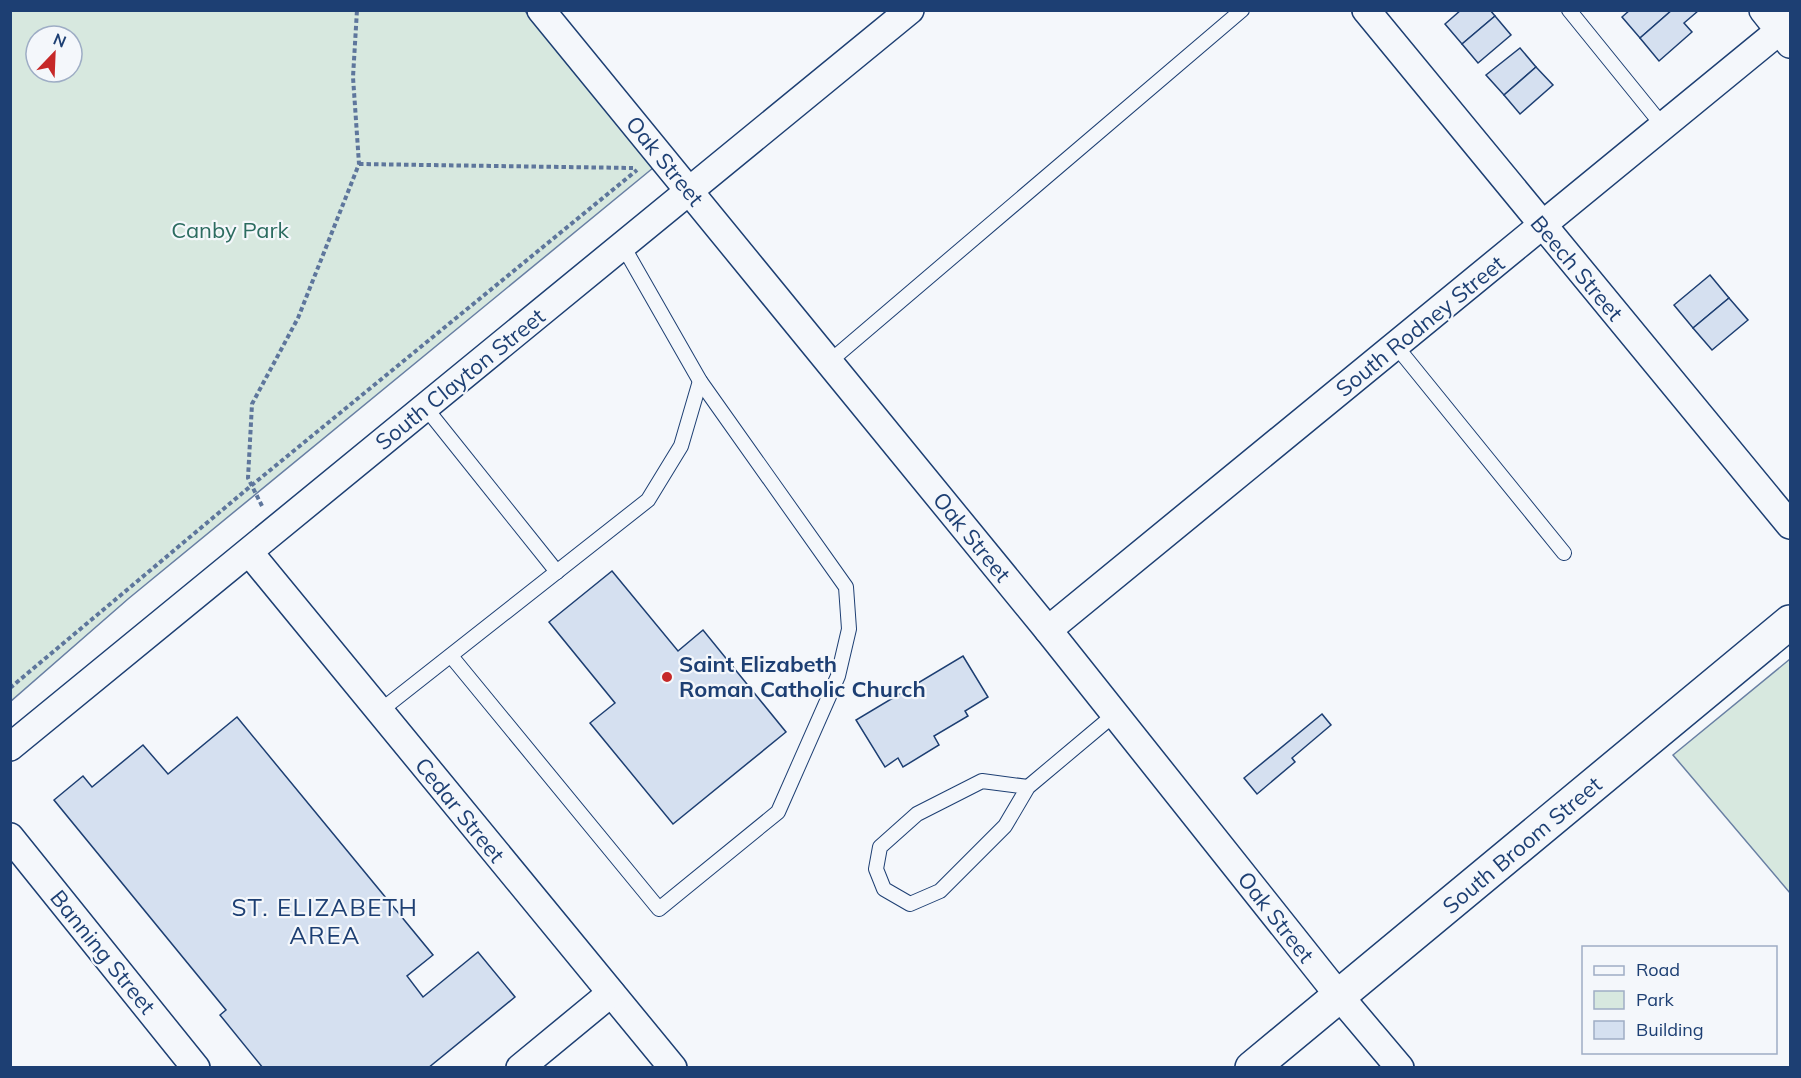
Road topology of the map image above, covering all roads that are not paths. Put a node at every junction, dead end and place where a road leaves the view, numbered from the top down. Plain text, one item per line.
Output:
1 (541, 10) edge
2 (910, 10) edge
3 (1242, 10) edge
4 (1366, 10) edge
5 (1569, 10) edge
6 (1781, 27) edge
7 (1663, 126) junction
8 (689, 191) junction
9 (1542, 226) junction
10 (622, 246) junction
11 (1396, 346) junction
12 (829, 362) junction
13 (700, 381) junction
14 (425, 407) junction
15 (1791, 525) edge
16 (249, 552) junction
17 (1564, 554) dead end
18 (557, 572) junction
19 (1791, 622) edge
20 (1048, 630) junction
21 (452, 656) junction
22 (380, 711) junction
23 (1115, 714) junction
24 (10, 747) edge
25 (1028, 786) junction
26 (10, 837) edge
27 (610, 993) junction
28 (1340, 997) junction
29 (196, 1068) edge
30 (520, 1068) edge
31 (674, 1068) edge
32 (1252, 1068) edge
33 (1400, 1068) edge

1 - 8 street, Oak Street
2 - 8 street, South Clayton Street
3 - 12 lane
4 - 9 street, Beech Street
5 - 7 lane
6 - 7 street, South Rodney Street
7 - 9 street, South Rodney Street
8 - 10 street, South Clayton Street
8 - 12 street, Oak Street
9 - 11 street, South Rodney Street
9 - 15 street, Beech Street
10 - 13 lane
10 - 14 street, South Clayton Street
11 - 17 lane
11 - 20 street, South Rodney Street
12 - 20 street, Oak Street
13 - 18 lane
13 - 21 lane
14 - 16 street, South Clayton Street
14 - 18 lane
16 - 22 street, Cedar Street
16 - 24 street, South Clayton Street
18 - 21 lane
19 - 28 street, South Broom Street
20 - 23 street, Oak Street
21 - 22 lane
22 - 27 street, Cedar Street
23 - 25 lane
23 - 28 street, Oak Street
25 - 25 lane
26 - 29 street, Banning Street
27 - 30 street
27 - 31 street, Cedar Street
28 - 32 street, South Broom Street
28 - 33 street, Oak Street

